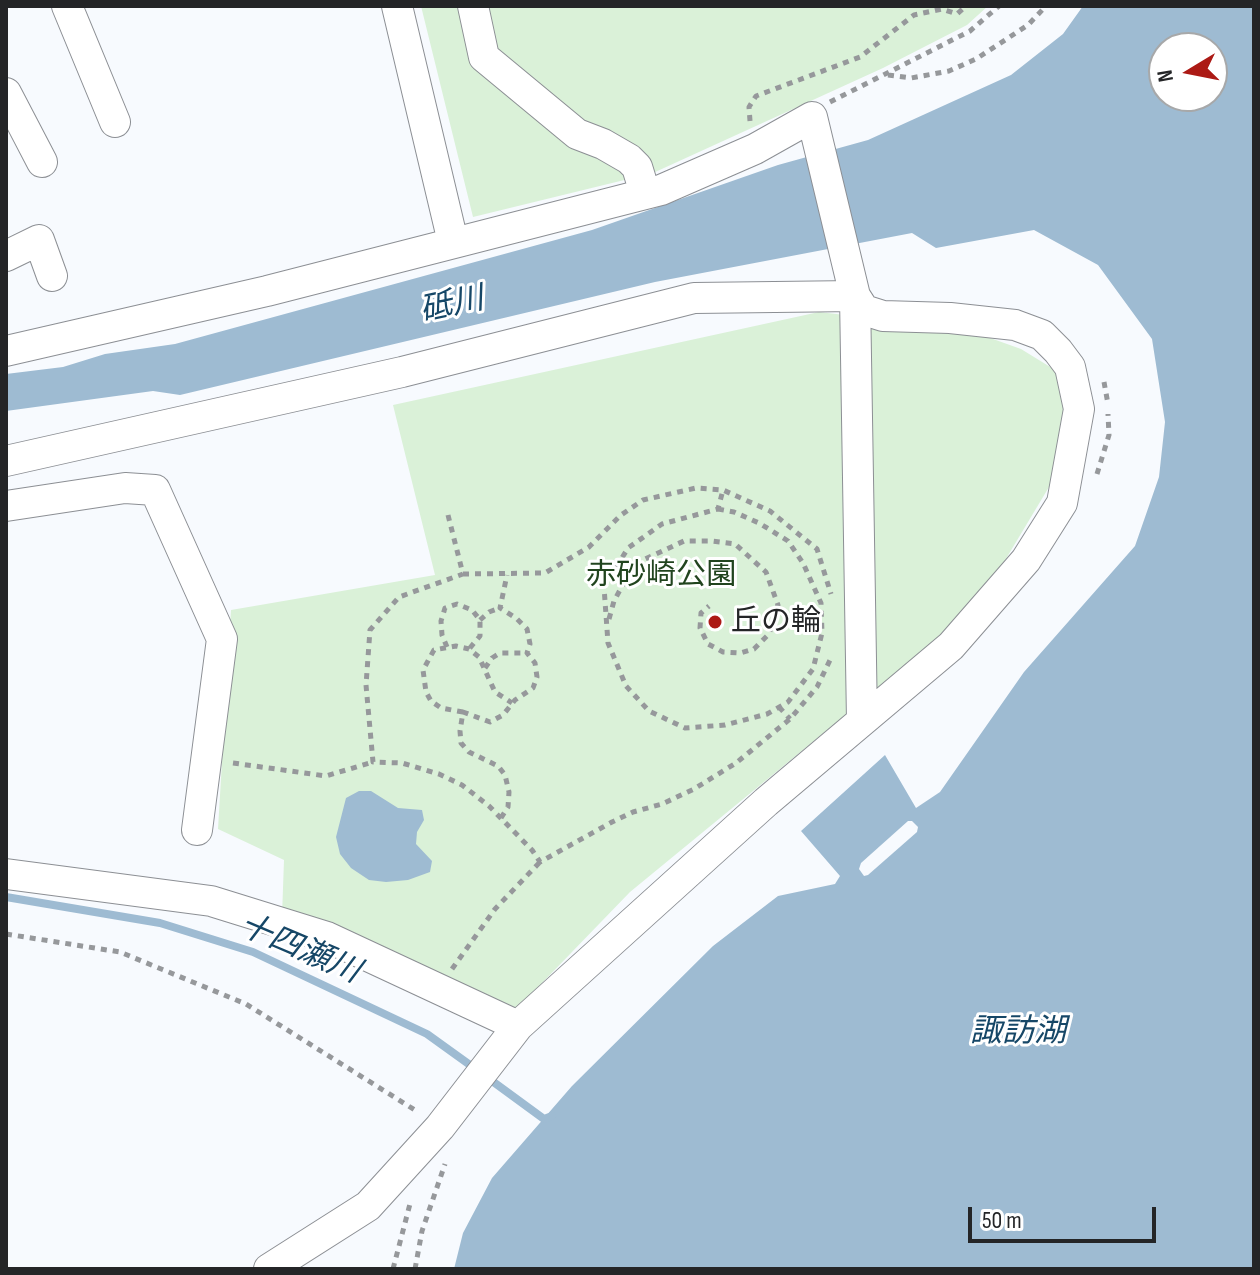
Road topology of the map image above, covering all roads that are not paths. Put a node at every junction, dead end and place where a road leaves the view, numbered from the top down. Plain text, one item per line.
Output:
1 (67, 6) edge
2 (397, 6) edge
3 (473, 6) edge
4 (6, 93) edge
5 (115, 122) dead end
6 (42, 162) dead end
7 (645, 193) junction
8 (453, 242) junction
9 (6, 256) edge
10 (52, 276) dead end
11 (851, 284) junction
12 (6, 351) edge
13 (6, 461) edge
14 (6, 506) edge
15 (862, 721) junction
16 (197, 830) dead end
17 (6, 874) edge
18 (512, 1033) junction
19 (269, 1269) edge

1 - 5 street
2 - 8 street
3 - 7 street
4 - 6 street
7 - 8 street
7 - 11 street
8 - 12 street
9 - 10 street
11 - 13 street
11 - 15 street
11 - 15 street
14 - 16 street
15 - 18 street
17 - 18 street
18 - 19 street

